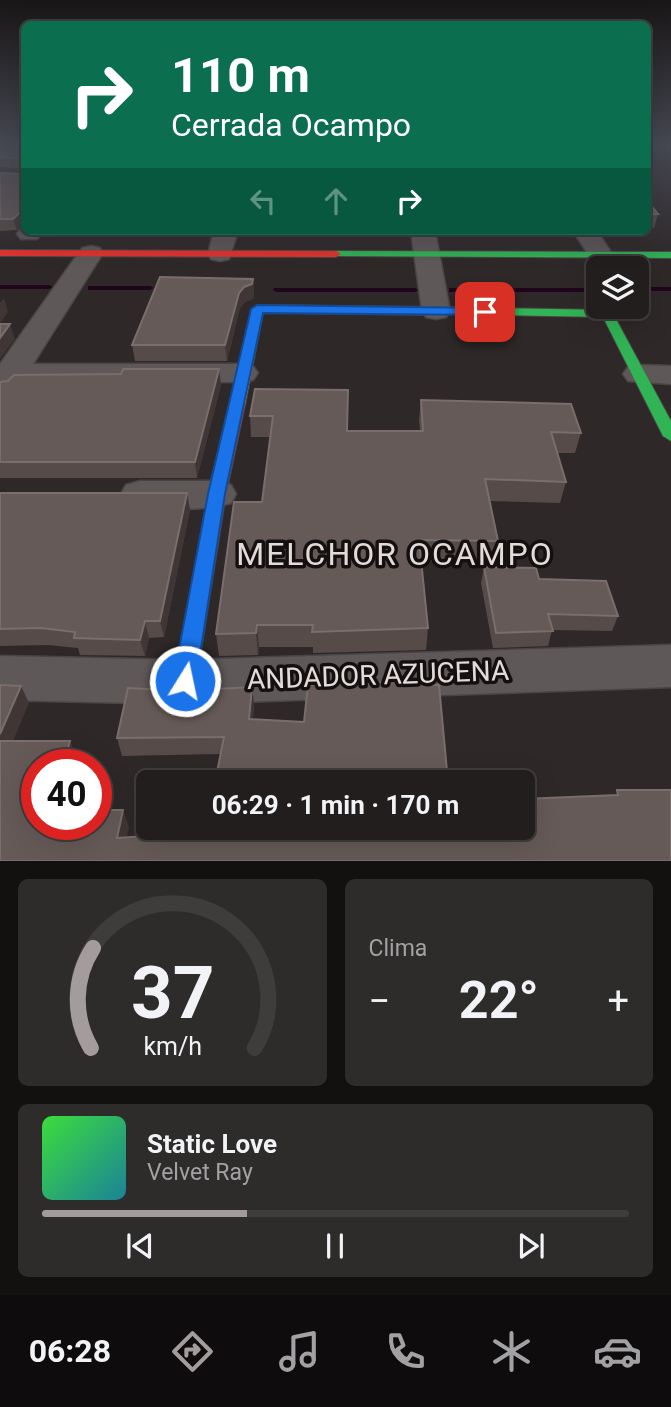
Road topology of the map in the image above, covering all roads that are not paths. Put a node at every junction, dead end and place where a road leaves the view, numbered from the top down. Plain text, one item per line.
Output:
1 (588, 235) edge
2 (223, 242) edge
3 (425, 243) edge
4 (0, 253) edge
5 (91, 253) junction
6 (601, 255) junction
7 (671, 255) edge
8 (436, 311) junction
9 (242, 373) junction
10 (639, 374) junction
11 (671, 375) edge
12 (4, 379) edge
13 (671, 436) edge
14 (108, 494) edge
15 (217, 494) junction
16 (671, 666) edge
17 (0, 678) edge
18 (185, 681) junction

1 - 6 street
2 - 3 street
2 - 5 street
3 - 6 street
3 - 8 street
4 - 5 street
5 - 12 street
6 - 7 street
8 - 9 street
8 - 10 street
9 - 12 street
9 - 15 street
10 - 11 street
10 - 13 street
14 - 15 street
15 - 18 street
16 - 18 street, ANDADOR AZUCENA
17 - 18 street, ANDADOR AZUCENA

